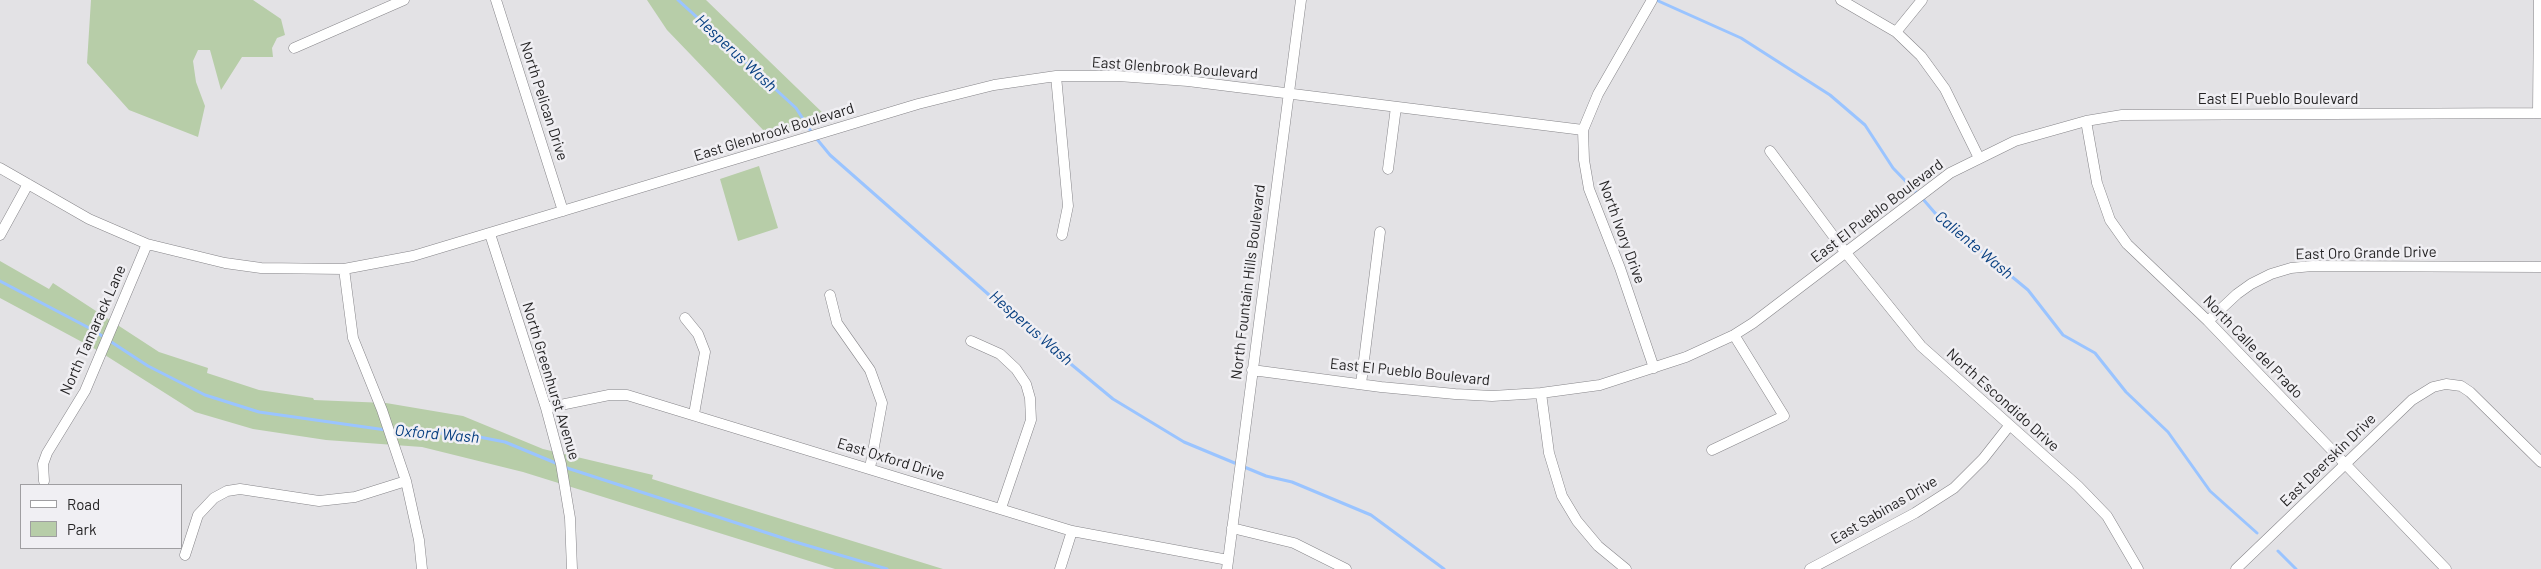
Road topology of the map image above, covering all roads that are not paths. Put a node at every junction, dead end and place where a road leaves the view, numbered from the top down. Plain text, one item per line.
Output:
1 (404, 0) edge
2 (496, 0) edge
3 (1301, 0) edge
4 (1841, 0) edge
5 (1922, 0) edge
6 (2539, 0) edge
7 (1651, 3) edge
8 (1896, 32) junction
9 (294, 48) dead end
10 (1056, 76) junction
11 (1288, 94) junction
12 (1396, 108) junction
13 (2540, 113) edge
14 (2086, 122) junction
15 (1583, 130) junction
16 (1770, 151) dead end
17 (1978, 158) junction
18 (0, 168) edge
19 (1388, 169) dead end
20 (28, 184) junction
21 (563, 211) junction
22 (1380, 232) dead end
23 (490, 234) junction
24 (0, 235) edge
25 (1062, 235) dead end
26 (147, 244) junction
27 (1846, 253) junction
28 (2541, 267) edge
29 (344, 269) junction
30 (830, 295) dead end
31 (685, 318) dead end
32 (2208, 321) junction
33 (1734, 335) junction
34 (971, 341) dead end
35 (1654, 368) junction
36 (1252, 370) junction
37 (1361, 384) junction
38 (1541, 393) junction
39 (546, 408) junction
40 (694, 414) junction
41 (2009, 426) junction
42 (1712, 450) dead end
43 (2541, 462) edge
44 (2346, 464) junction
45 (870, 468) junction
46 (44, 481) dead end
47 (406, 481) junction
48 (1001, 508) junction
49 (1232, 528) junction
50 (1072, 531) junction
51 (185, 555) dead end
52 (1228, 564) edge
53 (422, 569) edge
54 (572, 569) edge
55 (1060, 569) edge
56 (1346, 569) edge
57 (1626, 569) edge
58 (1810, 569) edge
59 (2138, 569) edge
60 (2236, 569) edge
61 (2446, 569) edge

1 - 9 street
2 - 21 street, North Pelican Drive
3 - 11 street, North Fountain Hills Boulevard
4 - 8 street
5 - 8 street
6 - 13 street
7 - 15 street, North Ivory Drive
8 - 17 street
10 - 11 street, East Glenbrook Boulevard
10 - 21 street, East Glenbrook Boulevard
10 - 25 street
11 - 12 street, East Glenbrook Boulevard
11 - 36 street, North Fountain Hills Boulevard
12 - 15 street, East Glenbrook Boulevard
12 - 19 street
13 - 14 street, East El Pueblo Boulevard
14 - 17 street, East El Pueblo Boulevard
14 - 32 street, North Calle del Prado
15 - 35 street, North Ivory Drive
16 - 27 street, North Escondido Drive
17 - 27 street, East El Pueblo Boulevard
18 - 20 street, East Glenbrook Boulevard
20 - 24 street
20 - 26 street, East Glenbrook Boulevard
21 - 23 street, East Glenbrook Boulevard
22 - 37 street
23 - 29 street, East Glenbrook Boulevard
23 - 39 street, North Greenhurst Avenue
26 - 29 street, East Glenbrook Boulevard
26 - 46 street, North Tamarack Lane
27 - 33 street, East El Pueblo Boulevard
27 - 41 street, North Escondido Drive
28 - 32 street, East Oro Grande Drive
29 - 47 street
30 - 45 street
31 - 40 street
32 - 44 street, North Calle del Prado
33 - 35 street, East El Pueblo Boulevard
33 - 42 street
34 - 48 street
35 - 38 street, East El Pueblo Boulevard
36 - 37 street, East El Pueblo Boulevard
36 - 49 street, North Fountain Hills Boulevard
37 - 38 street, East El Pueblo Boulevard
38 - 57 street
39 - 40 street, East Oxford Drive
39 - 54 street, North Greenhurst Avenue
40 - 45 street, East Oxford Drive
41 - 58 street, East Sabinas Drive
41 - 59 street, North Escondido Drive
43 - 44 street, East Deerskin Drive
44 - 60 street, East Deerskin Drive
44 - 61 street, North Calle del Prado
45 - 48 street, East Oxford Drive
47 - 51 street
47 - 53 street
48 - 50 street, East Oxford Drive
49 - 52 street, North Fountain Hills Boulevard
49 - 56 street
50 - 52 street, East Oxford Drive
50 - 55 street

